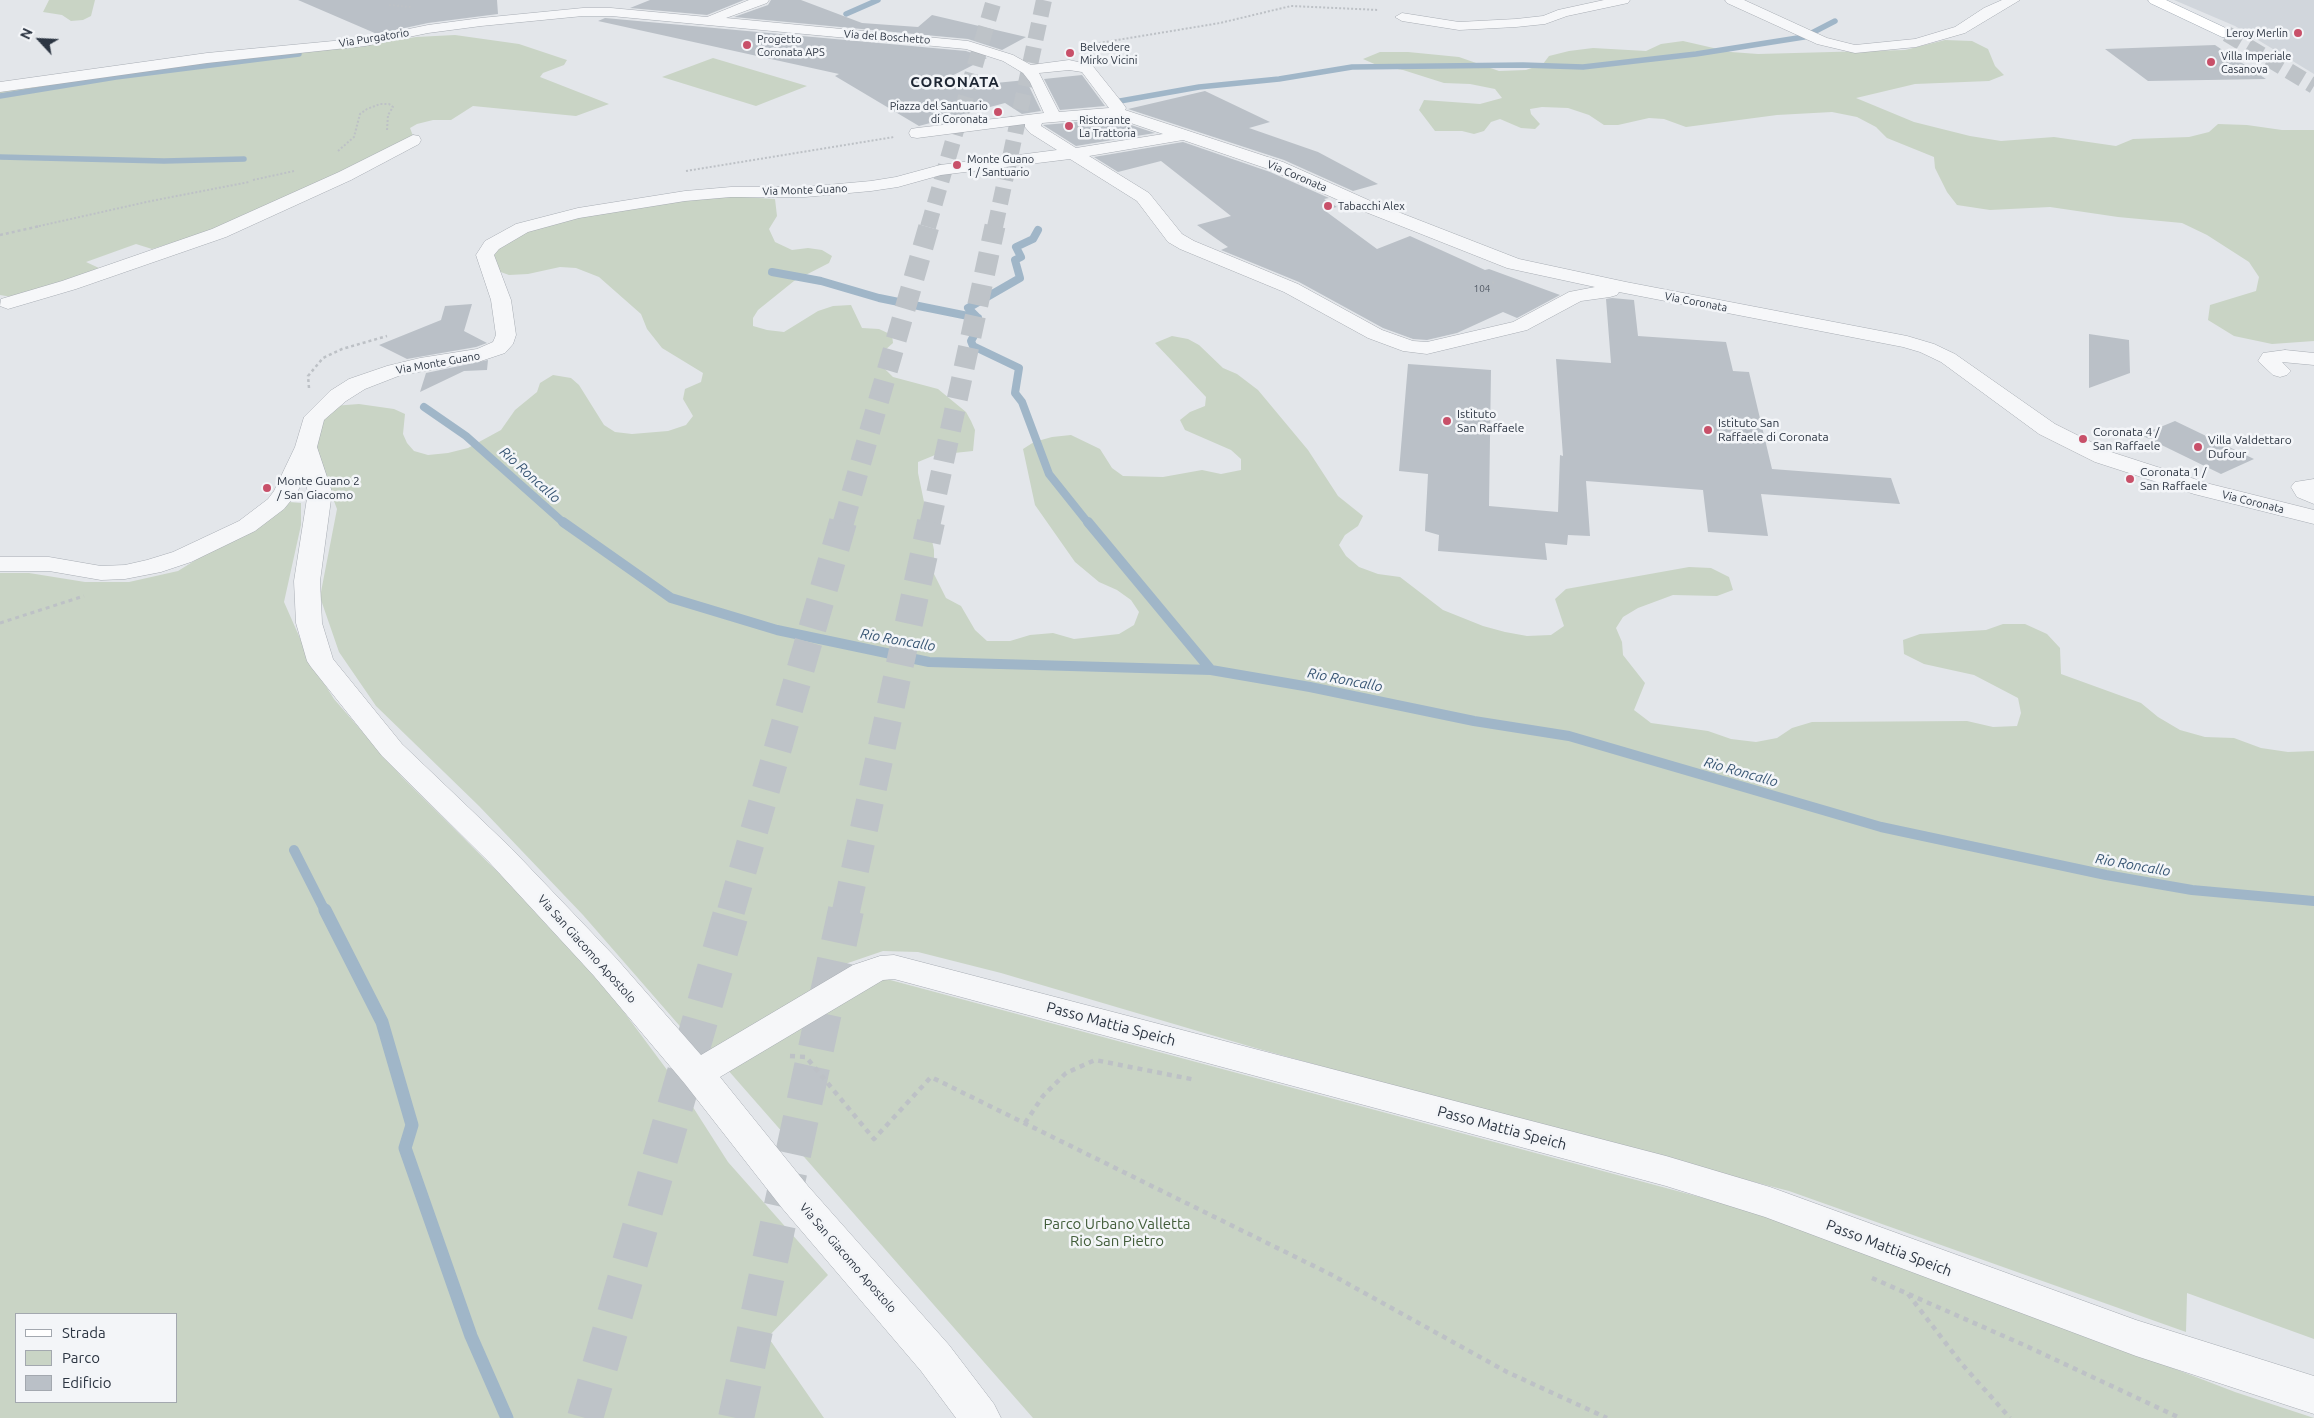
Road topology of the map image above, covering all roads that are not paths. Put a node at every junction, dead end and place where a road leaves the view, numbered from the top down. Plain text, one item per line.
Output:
1 (762, 0) edge
2 (1571, 0) edge
3 (1623, 0) edge
4 (1732, 0) edge
5 (2013, 0) edge
6 (2155, 0) edge
7 (670, 3) dead end
8 (1553, 17) junction
9 (1402, 18) dead end
10 (716, 20) junction
11 (2228, 34) tunnel mouth
12 (1028, 70) junction
13 (0, 87) edge
14 (1114, 112) junction
15 (1054, 117) junction
16 (1034, 119) junction
17 (917, 133) road end
18 (1185, 135) junction
19 (413, 140) dead end
20 (1074, 153) junction
21 (1626, 288) junction
22 (8, 303) dead end
23 (2314, 359) edge
24 (2280, 371) dead end
25 (306, 447) junction
26 (2314, 486) edge
27 (2314, 497) edge
28 (2314, 517) edge
29 (0, 564) edge
30 (696, 1074) junction
31 (2314, 1395) edge
32 (980, 1418) edge

1 - 10 street
2 - 8 street
3 - 8 street
4 - 5 street
6 - 11 main road
7 - 10 street, Via del Boschetto
8 - 9 street
10 - 12 street, Via del Boschetto
10 - 13 street, Via Purgatorio
12 - 14 street
12 - 15 street, Via del Boschetto
14 - 15 street
14 - 18 street, Via Coronata
15 - 16 street
16 - 17 street
16 - 20 street
18 - 20 street, Via Monte Guano
18 - 21 street, Via Coronata
19 - 22 street
20 - 21 street
20 - 25 street, Via Monte Guano
21 - 28 street, Via Coronata
23 - 24 street
25 - 29 street, Via Monte Guano
25 - 30 street, Via San Giacomo Apostolo
26 - 27 street
30 - 31 street, Passo Mattia Speich
30 - 32 street, Via San Giacomo Apostolo

